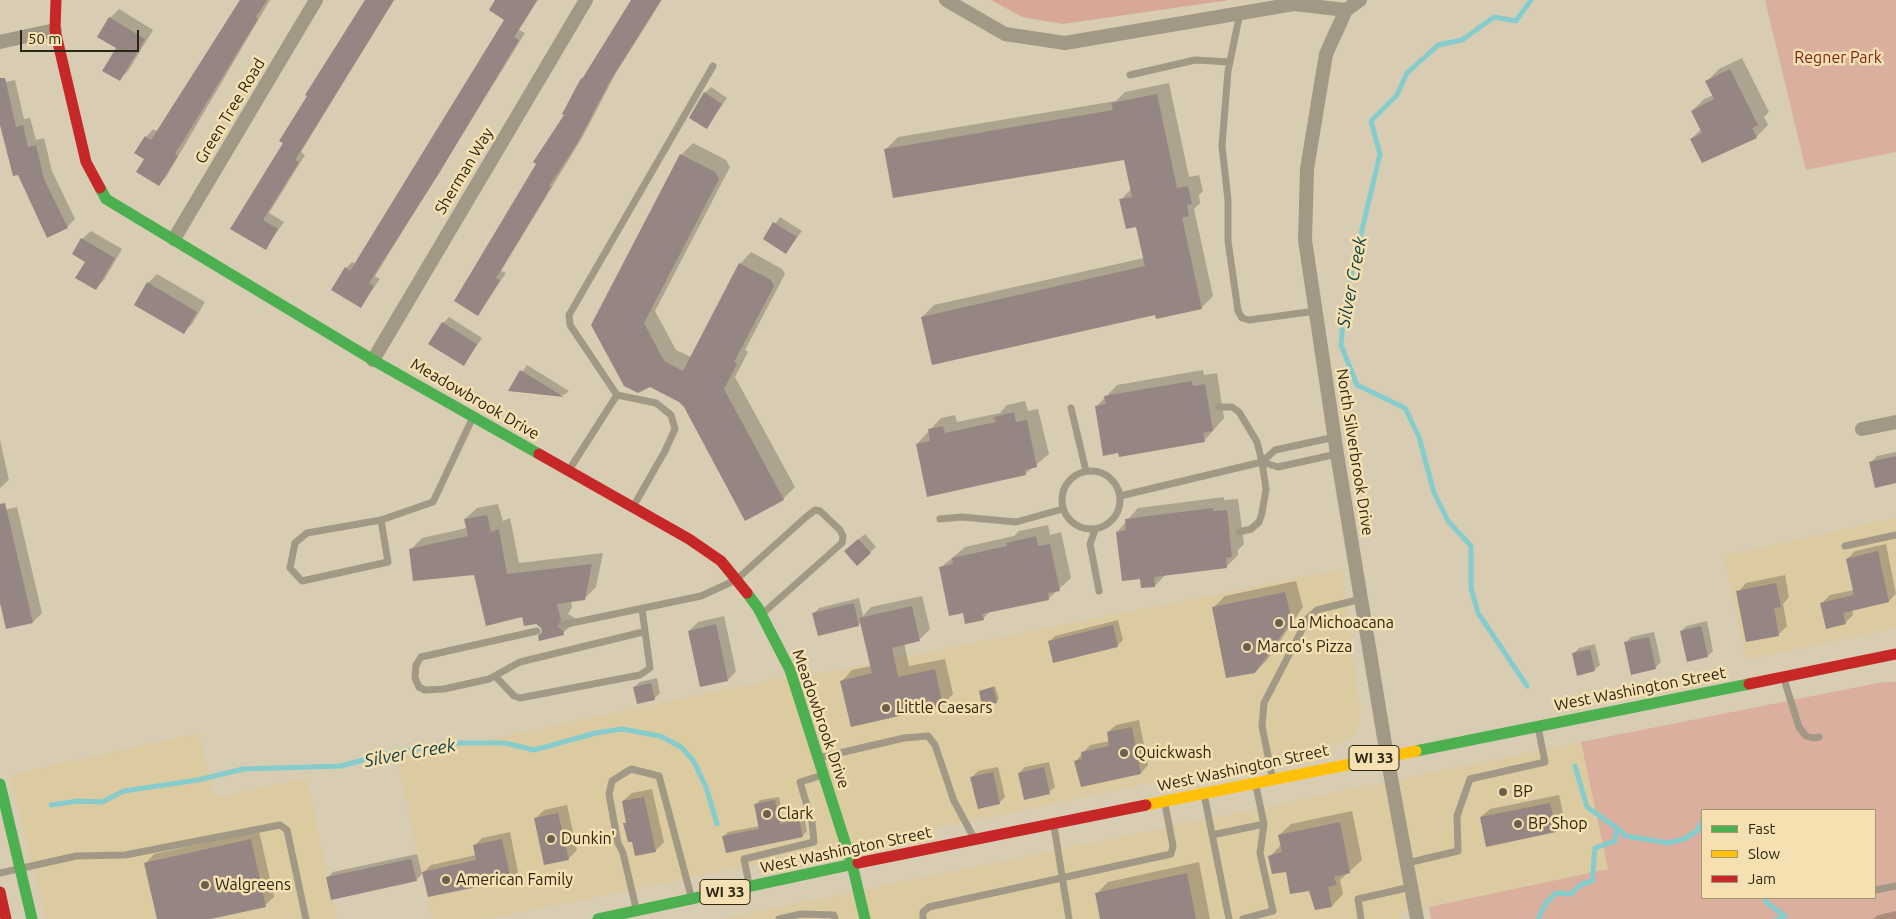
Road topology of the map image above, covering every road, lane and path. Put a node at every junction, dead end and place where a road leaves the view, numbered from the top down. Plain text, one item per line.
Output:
1 (56, 0) edge
2 (316, 0) edge
3 (586, 0) edge
4 (946, 0) edge
5 (1360, 0) edge
6 (1346, 10) junction
7 (1240, 13) junction
8 (55, 30) junction
9 (0, 42) edge
10 (1230, 62) junction
11 (713, 66) dead end
12 (1130, 75) dead end
13 (174, 239) junction
14 (1316, 311) junction
15 (372, 360) junction
16 (617, 395) junction
17 (1071, 408) dead end
18 (1219, 408) dead end
19 (474, 417) junction
20 (1896, 422) edge
21 (1862, 429) dead end
22 (1335, 437) junction
23 (1337, 454) junction
24 (1262, 462) junction
25 (568, 470) junction
26 (1086, 471) junction
27 (1120, 496) junction
28 (633, 507) junction
29 (1063, 509) junction
30 (940, 519) dead end
31 (381, 520) junction
32 (1095, 530) junction
33 (1239, 532) dead end
34 (1896, 535) edge
35 (1845, 546) dead end
36 (736, 580) junction
37 (1099, 591) dead end
38 (1362, 599) junction
39 (642, 609) junction
40 (761, 614) junction
41 (562, 625) dead end
42 (537, 631) dead end
43 (643, 632) junction
44 (1896, 654) edge
45 (496, 677) junction
46 (1783, 677) junction
47 (1538, 726) junction
48 (1819, 737) dead end
49 (1387, 756) junction
50 (818, 758) junction
51 (824, 775) junction
52 (1273, 779) junction
53 (1255, 782) junction
54 (0, 784) edge
55 (1204, 793) junction
56 (1165, 801) junction
57 (1054, 824) junction
58 (1264, 824) junction
59 (1212, 835) junction
60 (975, 840) junction
61 (1407, 863) junction
62 (852, 864) junction
63 (20, 868) junction
64 (0, 873) edge
65 (1062, 879) junction
66 (749, 886) junction
67 (1896, 886) edge
68 (1411, 887) junction
69 (1876, 890) edge
70 (0, 892) edge
71 (692, 899) junction
72 (643, 913) edge
73 (306, 916) edge
74 (612, 918) edge
75 (6, 919) edge
76 (32, 919) edge
77 (598, 919) edge
78 (779, 919) edge
79 (835, 919) edge
80 (865, 919) edge
81 (923, 919) edge
82 (1069, 919) edge
83 (1229, 919) edge
84 (1243, 919) edge
85 (1362, 919) edge
86 (1417, 919) edge

1 - 8 street, Meadowbrook Drive
2 - 13 street, Green Tree Road
3 - 15 street, Sherman Way
4 - 7 street
5 - 6 street
6 - 7 street
6 - 14 street, North Silverbrook Drive
7 - 10 lane
8 - 9 street
8 - 13 street, Meadowbrook Drive
10 - 12 lane
10 - 14 lane
11 - 16 lane
13 - 15 street, Meadowbrook Drive
14 - 22 street, North Silverbrook Drive
15 - 19 street, Meadowbrook Drive
16 - 25 lane
16 - 28 lane
17 - 26 lane
18 - 24 lane
19 - 25 street, Meadowbrook Drive
19 - 31 lane
20 - 21 street
22 - 23 street, North Silverbrook Drive
22 - 24 lane
23 - 24 lane
23 - 38 street, North Silverbrook Drive
24 - 27 lane
24 - 33 lane
25 - 28 street, Meadowbrook Drive
26 - 27 lane
26 - 29 lane
27 - 32 lane
28 - 36 street, Meadowbrook Drive
29 - 30 lane
29 - 32 lane
31 - 31 lane
32 - 37 lane
34 - 35 lane
36 - 39 lane
36 - 40 street, Meadowbrook Drive
36 - 40 lane
38 - 49 street, North Silverbrook Drive
38 - 52 lane
39 - 41 lane
39 - 43 lane
40 - 50 street, Meadowbrook Drive
42 - 45 lane
43 - 45 lane
43 - 45 lane
44 - 46 street, West Washington Street / WI 33
46 - 47 street, West Washington Street / WI 33
46 - 48 lane
47 - 49 street, West Washington Street / WI 33
47 - 61 lane
49 - 52 street, West Washington Street / WI 33
49 - 61 street, North Silverbrook Drive
50 - 51 street, Meadowbrook Drive
50 - 60 lane
51 - 62 street, Meadowbrook Drive
51 - 66 lane
52 - 53 street, West Washington Street / WI 33
53 - 55 street, West Washington Street / WI 33
53 - 58 lane
54 - 63 street
55 - 56 street, West Washington Street / WI 33
55 - 59 lane
56 - 57 street, West Washington Street / WI 33
56 - 65 lane
57 - 60 street, West Washington Street / WI 33
57 - 65 lane
58 - 59 lane
58 - 84 lane
59 - 83 lane
60 - 62 street, West Washington Street / WI 33
61 - 68 street, North Silverbrook Drive
62 - 66 street, West Washington Street / WI 33
62 - 80 street, Meadowbrook Drive
63 - 64 lane
63 - 73 lane
63 - 76 street
65 - 81 lane
65 - 82 lane
66 - 71 street, West Washington Street / WI 33
67 - 69 lane
68 - 85 lane
68 - 86 street, North Silverbrook Drive
70 - 75 street
71 - 72 street, West Washington Street / WI 33
71 - 72 lane
72 - 74 street, West Washington Street / WI 33
74 - 77 street, West Washington Street / WI 33
78 - 79 lane

